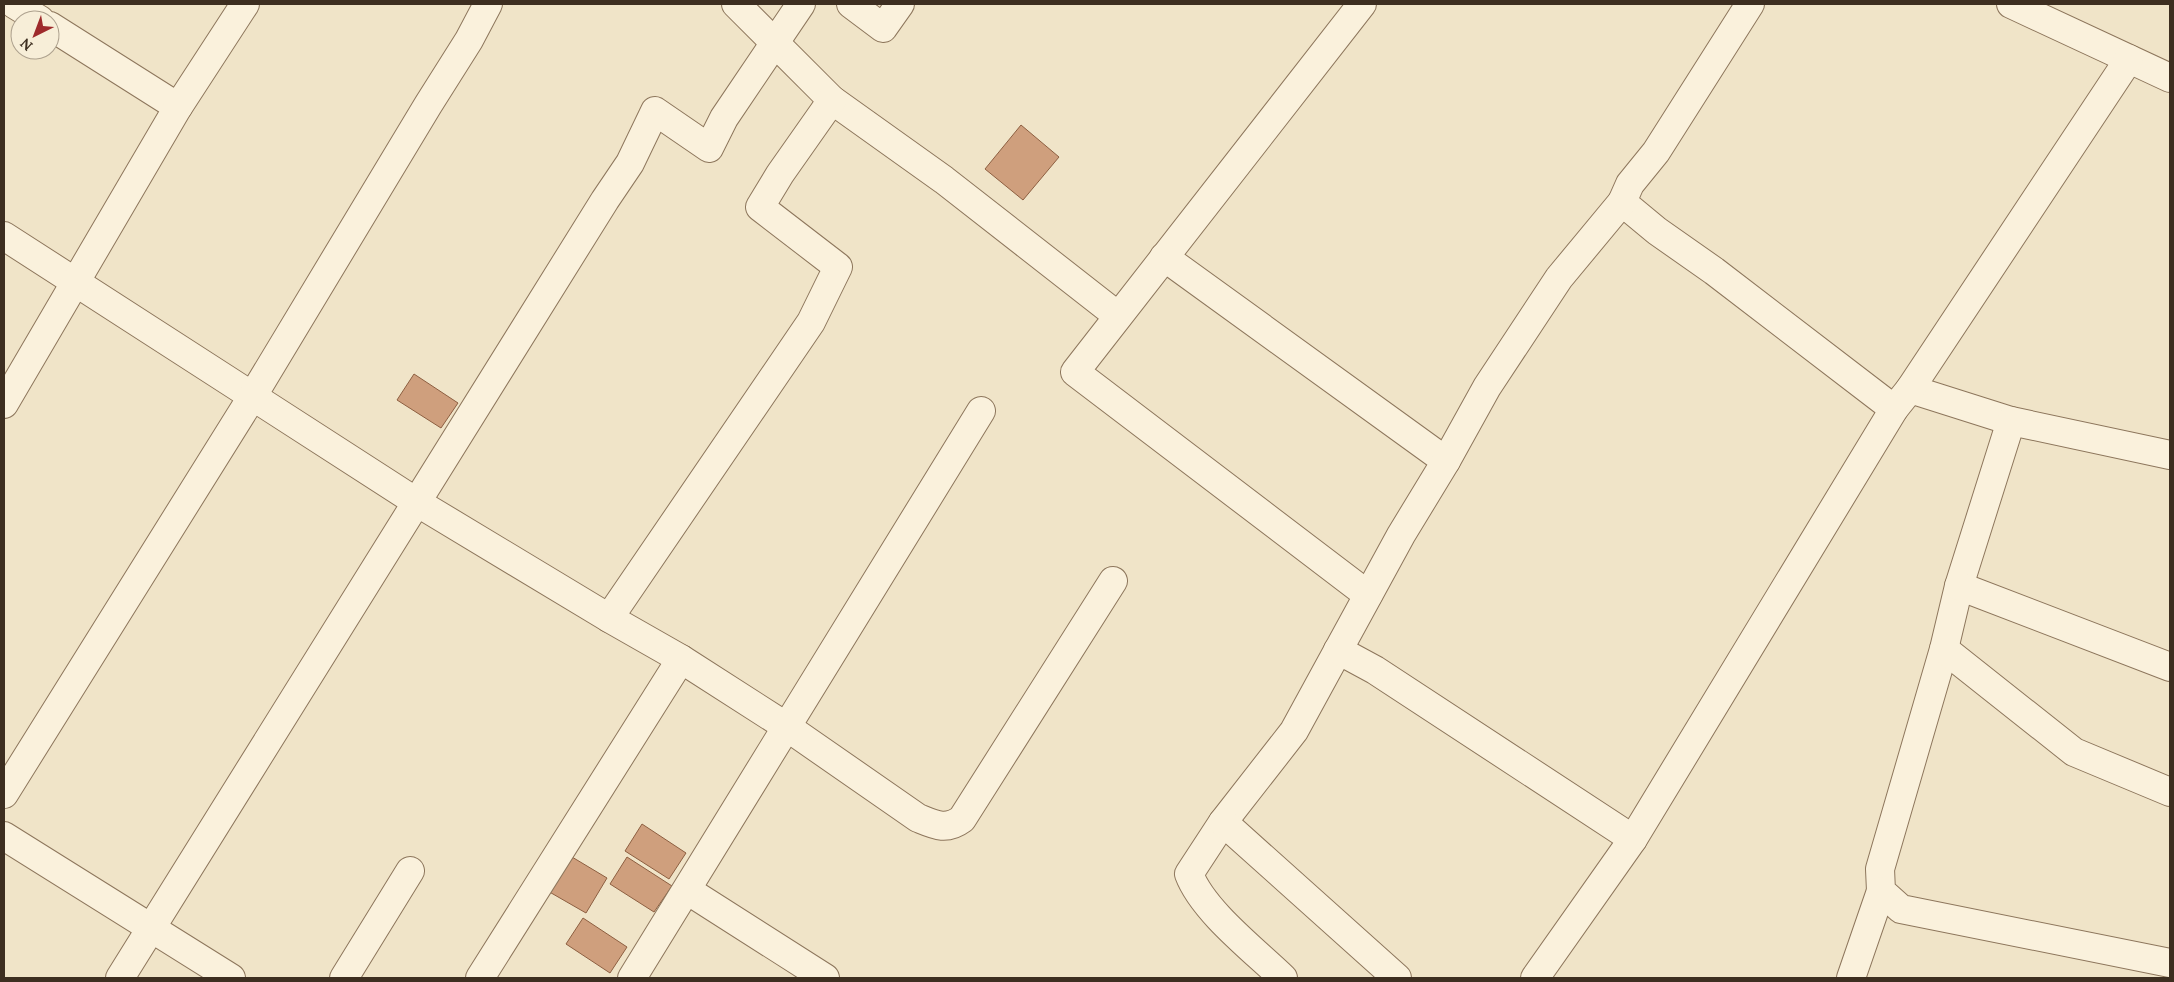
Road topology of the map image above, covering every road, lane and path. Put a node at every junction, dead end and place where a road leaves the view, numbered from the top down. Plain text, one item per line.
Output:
1 (245, 4) edge
2 (488, 4) edge
3 (736, 4) edge
4 (801, 4) edge
5 (851, 4) edge
6 (900, 4) edge
7 (1362, 4) edge
8 (1750, 4) edge
9 (2024, 6) edge
10 (60, 32) edge
11 (774, 43) junction
12 (2129, 59) junction
13 (2170, 78) edge
14 (832, 100) junction
15 (178, 107) junction
16 (1622, 202) junction
17 (4, 236) edge
18 (1164, 257) junction
19 (75, 283) junction
20 (1118, 316) junction
21 (252, 397) junction
22 (1902, 399) junction
23 (4, 404) edge
24 (982, 410) dead end
25 (2010, 421) junction
26 (2170, 455) edge
27 (1446, 461) junction
28 (418, 503) junction
29 (1113, 581) dead end
30 (1959, 586) junction
31 (1368, 594) junction
32 (608, 618) junction
33 (1944, 649) junction
34 (1338, 650) junction
35 (681, 658) junction
36 (2170, 667) edge
37 (787, 727) junction
38 (2170, 792) edge
39 (4, 794) edge
40 (1223, 822) junction
41 (4, 836) edge
42 (1633, 839) junction
43 (410, 871) dead end
44 (687, 890) junction
45 (1880, 891) junction
46 (150, 929) junction
47 (2170, 963) edge
48 (120, 978) edge
49 (231, 978) edge
50 (344, 978) edge
51 (480, 978) edge
52 (632, 978) edge
53 (825, 978) edge
54 (1283, 978) edge
55 (1397, 978) edge
56 (1535, 978) edge
57 (1851, 978) edge

1 - 15 street
2 - 21 street
3 - 11 street
4 - 11 street
5 - 6 street
7 - 18 street
8 - 16 street
9 - 12 street
10 - 15 street
11 - 14 street
11 - 28 street
12 - 13 street
12 - 22 street
14 - 20 street
14 - 32 street
15 - 19 street
16 - 22 street
16 - 27 street
17 - 19 street
18 - 20 street
18 - 27 street
19 - 21 street
19 - 23 street
20 - 31 street
21 - 28 street
21 - 39 street
22 - 25 street
22 - 42 street
24 - 37 street
25 - 26 street
25 - 30 street
27 - 31 street
28 - 32 street
28 - 46 street
29 - 37 street
30 - 33 street
30 - 36 street
31 - 34 street
32 - 35 street
33 - 38 street
33 - 45 street
34 - 40 street
34 - 42 street
35 - 37 street
35 - 51 street
37 - 44 street
40 - 54 street
40 - 55 street
41 - 46 street
42 - 56 street
43 - 50 street
44 - 52 street
44 - 53 street
45 - 47 street
45 - 57 street
46 - 48 street
46 - 49 street

